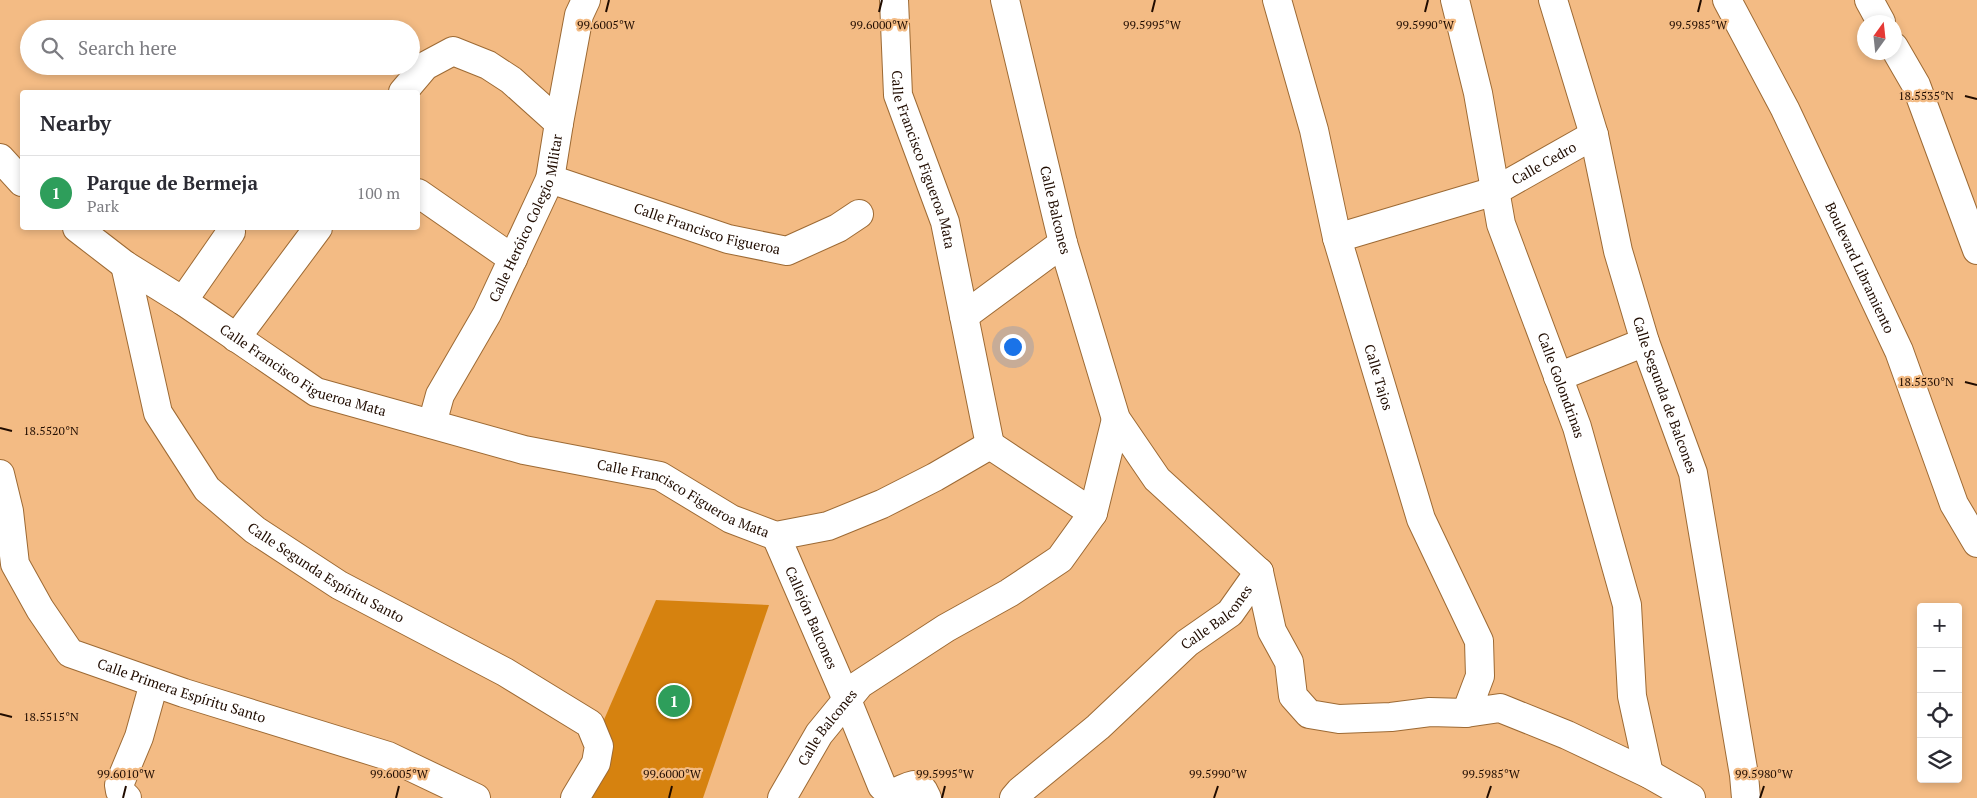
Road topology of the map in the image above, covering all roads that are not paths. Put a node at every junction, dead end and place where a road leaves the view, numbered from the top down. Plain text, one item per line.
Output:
1 (586, 0) edge
2 (894, 0) edge
3 (1005, 0) edge
4 (1277, 0) edge
5 (1455, 0) edge
6 (1553, 0) edge
7 (1727, 0) edge
8 (1869, 0) edge
9 (1877, 15) edge
10 (1902, 60) edge
11 (420, 72) edge
12 (417, 75) edge
13 (405, 90) edge
14 (558, 123) junction
15 (1594, 135) junction
16 (0, 158) edge
17 (550, 179) junction
18 (20, 180) edge
19 (1495, 190) junction
20 (420, 194) edge
21 (859, 214) dead end
22 (80, 230) edge
23 (317, 230) edge
24 (231, 232) dead end
25 (1337, 238) junction
26 (1063, 243) junction
27 (1977, 250) edge
28 (513, 259) junction
29 (125, 265) junction
30 (183, 301) junction
31 (964, 316) junction
32 (236, 338) junction
33 (1645, 342) junction
34 (1558, 377) junction
35 (1116, 419) junction
36 (432, 424) junction
37 (990, 445) junction
38 (0, 474) edge
39 (1093, 513) junction
40 (776, 536) junction
41 (1977, 543) edge
42 (1259, 572) junction
43 (154, 683) junction
44 (847, 700) junction
45 (1466, 713) junction
46 (1649, 774) junction
47 (127, 798) edge
48 (476, 798) edge
49 (575, 798) edge
50 (782, 798) edge
51 (927, 798) edge
52 (1014, 798) edge
53 (1691, 798) edge
54 (1746, 798) edge

1 - 14 street, Calle Heróico Colegio Militar
2 - 31 street, Calle Francisco Figueroa Mata
3 - 26 street, Calle Balcones
4 - 25 street, Calle Tajos
5 - 19 street, Calle Golondrinas
6 - 15 street, Calle Segunda de Balcones
7 - 41 street, Boulevard Libramiento
8 - 9 street
10 - 27 street
11 - 14 street
12 - 13 street
14 - 17 street, Calle Heróico Colegio Militar
15 - 19 street, Calle Cedro
15 - 33 street, Calle Segunda de Balcones
16 - 18 street
17 - 21 street, Calle Francisco Figueroa
17 - 28 street, Calle Heróico Colegio Militar
19 - 25 street, Calle Cedro
19 - 34 street, Calle Golondrinas
20 - 28 street
22 - 29 street, Calle Francisco Figueroa Mata
23 - 32 street
24 - 30 street
25 - 45 street, Calle Tajos
26 - 31 street
26 - 35 street, Calle Balcones
28 - 36 street, Calle Heróico Colegio Militar
29 - 30 street, Calle Francisco Figueroa Mata
29 - 49 street, Calle Segunda Espíritu Santo
30 - 32 street, Calle Francisco Figueroa Mata
31 - 37 street, Calle Francisco Figueroa Mata
32 - 36 street, Calle Francisco Figueroa Mata
33 - 34 street
33 - 54 street, Calle Segunda de Balcones
34 - 46 street, Calle Golondrinas
35 - 39 street, Calle Balcones
35 - 42 street, Calle Balcones
36 - 40 street, Calle Francisco Figueroa Mata
37 - 39 street
37 - 40 street, Calle Francisco Figueroa Mata
38 - 43 street, Calle Primera Espíritu Santo
39 - 44 street, Calle Balcones
40 - 44 street, Callejón Balcones
42 - 45 street
42 - 52 street, Calle Balcones
43 - 47 street
43 - 48 street, Calle Primera Espíritu Santo
44 - 50 street, Calle Balcones
44 - 51 street, Callejón Balcones
45 - 46 street
46 - 53 street

